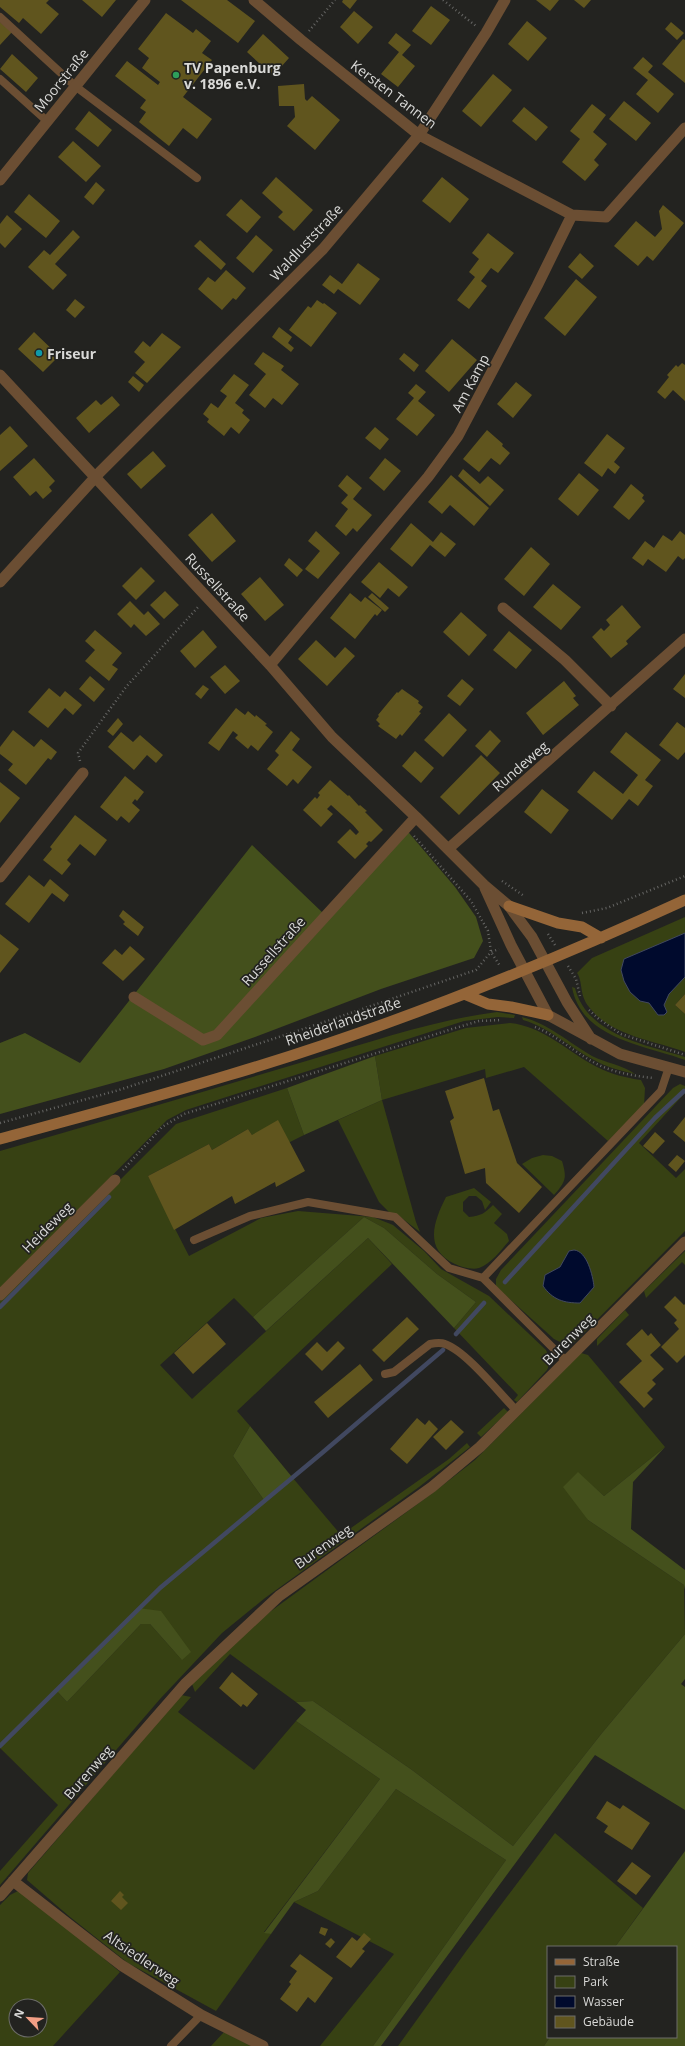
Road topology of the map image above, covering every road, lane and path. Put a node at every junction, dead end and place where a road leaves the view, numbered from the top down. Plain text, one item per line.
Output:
1 (145, 0) edge
2 (254, 0) edge
3 (335, 0) edge
4 (444, 0) edge
5 (505, 0) edge
6 (0, 17) edge
7 (486, 34) junction
8 (300, 40) junction
9 (0, 79) edge
10 (76, 86) junction
11 (48, 121) junction
12 (685, 128) edge
13 (419, 135) junction
14 (197, 178) dead end
15 (0, 180) edge
16 (572, 215) junction
17 (0, 375) edge
18 (96, 476) junction
19 (0, 582) edge
20 (207, 597) junction
21 (503, 608) dead end
22 (685, 639) edge
23 (270, 665) junction
24 (611, 706) junction
25 (84, 773) joint
26 (416, 817) junction
27 (407, 828) junction
28 (448, 849) junction
29 (685, 876) edge
30 (0, 877) edge
31 (501, 881) dead end
32 (484, 885) junction
33 (525, 897) dead end
34 (685, 900) edge
35 (509, 906) junction
36 (575, 912) dead end
37 (550, 920) junction
38 (601, 938) junction
39 (511, 945) junction
40 (491, 952) junction
41 (561, 955) junction
42 (546, 961) junction
43 (525, 970) junction
44 (464, 994) junction
45 (134, 997) dead end
46 (581, 998) dead end
47 (586, 1008) dead end
48 (548, 1015) junction
49 (505, 1020) dead end
50 (531, 1025) dead end
51 (591, 1039) junction
52 (685, 1055) edge
53 (669, 1067) junction
54 (685, 1072) edge
55 (664, 1079) junction
56 (0, 1122) edge
57 (0, 1139) edge
58 (115, 1180) joint
59 (194, 1240) dead end
60 (685, 1242) edge
61 (483, 1278) junction
62 (0, 1295) edge
63 (567, 1362) junction
64 (386, 1374) dead end
65 (516, 1410) junction
66 (13, 1881) junction
67 (0, 1896) edge
68 (201, 2015) junction
69 (171, 2046) edge
70 (263, 2046) edge

1 - 10 street, Moorstraße
2 - 8 street, Kersten Tannen
3 - 8 path
4 - 7 path
5 - 7 street, Waldluststraße
6 - 10 lane
7 - 13 street, Waldluststraße
8 - 13 street, Kersten Tannen
9 - 11 lane
10 - 11 street, Moorstraße
10 - 14 lane
11 - 15 street, Moorstraße
12 - 16 street
13 - 16 street, Kersten Tannen
13 - 18 street, Waldluststraße
16 - 23 street, Am Kamp
17 - 18 street, Russellstraße
18 - 19 street, Waldluststraße
18 - 20 street, Russellstraße
20 - 23 street, Russellstraße
20 - 25 path
21 - 24 street
22 - 24 street, Rundeweg
23 - 26 street, Russellstraße
24 - 28 street, Rundeweg
25 - 30 street
26 - 27 street, Russellstraße
26 - 28 street, Russellstraße
27 - 40 path
27 - 45 street, Russellstraße
28 - 32 street, Russellstraße
29 - 36 path
31 - 33 path
32 - 35 street, Russellstraße
32 - 39 street, Russellstraße
34 - 38 main road, Rheiderlandstraße
35 - 37 main road
35 - 42 street, Russellstraße
37 - 38 main road
37 - 41 path
38 - 41 main road, Rheiderlandstraße
39 - 40 path
39 - 43 street, Russellstraße
40 - 56 path
41 - 42 main road, Rheiderlandstraße
41 - 46 path
42 - 43 main road, Rheiderlandstraße
42 - 51 street, Russellstraße
43 - 44 main road, Rheiderlandstraße
43 - 48 street, Russellstraße
44 - 48 main road
44 - 57 main road, Rheiderlandstraße
47 - 52 path
48 - 51 street, Russellstraße
49 - 58 path
50 - 55 path
51 - 53 street, Russellstraße
53 - 54 street, Russellstraße
53 - 55 lane
55 - 61 lane
58 - 62 street, Heideweg
59 - 61 lane
60 - 63 street, Burenweg
61 - 63 lane
63 - 65 street, Burenweg
64 - 65 lane
65 - 66 street, Burenweg
66 - 67 street, Burenweg
66 - 68 street, Altsiedlerweg
68 - 69 lane
68 - 70 street, Altsiedlerweg

